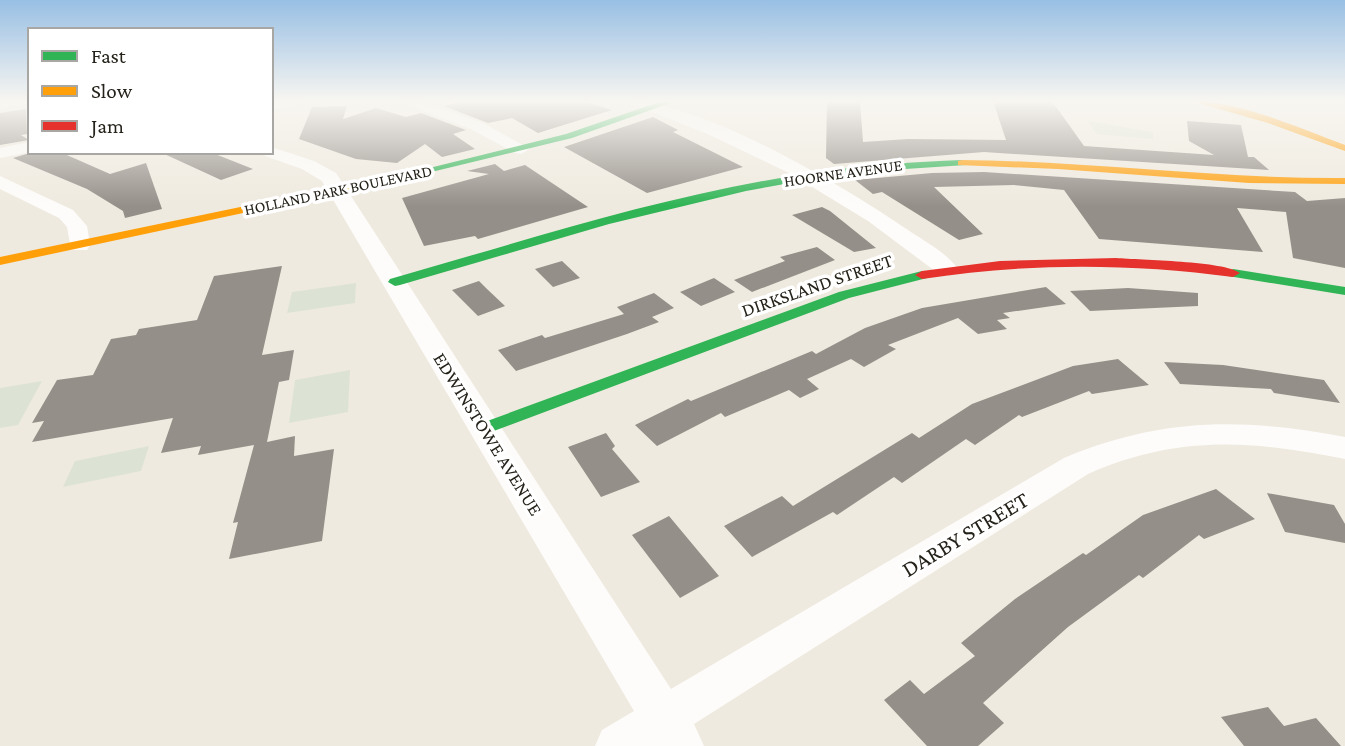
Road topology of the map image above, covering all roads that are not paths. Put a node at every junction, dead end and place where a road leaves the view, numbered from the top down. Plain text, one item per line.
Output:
1 (496, 136) edge
2 (564, 136) edge
3 (725, 136) edge
4 (1312, 136) edge
5 (28, 147) edge
6 (1345, 148) edge
7 (521, 149) junction
8 (0, 153) edge
9 (273, 153) edge
10 (804, 177) junction
11 (1345, 181) edge
12 (0, 183) edge
13 (336, 190) junction
14 (79, 244) junction
15 (0, 261) edge
16 (947, 269) junction
17 (395, 282) junction
18 (1345, 291) edge
19 (485, 428) junction
20 (1345, 448) edge
21 (672, 732) edge
22 (618, 746) edge

1 - 7 street
2 - 7 street, HOLLAND PARK BOULEVARD
3 - 10 street
4 - 6 street
5 - 8 street
7 - 13 street, HOLLAND PARK BOULEVARD
9 - 13 street, EDWINSTOWE AVENUE
10 - 11 street, HOORNE AVENUE
10 - 16 street
10 - 17 street, HOORNE AVENUE
12 - 14 street
13 - 14 street, HOLLAND PARK BOULEVARD
13 - 17 street, EDWINSTOWE AVENUE
14 - 15 street, HOLLAND PARK BOULEVARD
16 - 18 street, DIRKSLAND STREET
16 - 19 street, DIRKSLAND STREET
17 - 19 street, EDWINSTOWE AVENUE
19 - 21 street, EDWINSTOWE AVENUE
20 - 21 street, DARBY STREET
21 - 22 street, DARBY STREET

